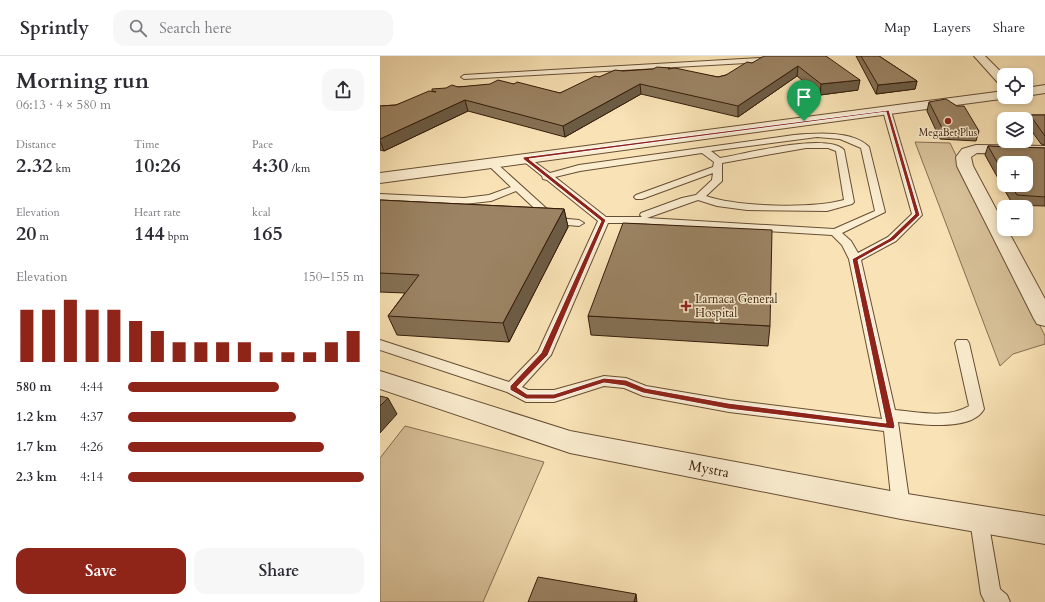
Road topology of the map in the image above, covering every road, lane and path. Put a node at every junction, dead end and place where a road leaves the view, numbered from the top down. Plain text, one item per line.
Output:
1 (796, 56) edge
2 (979, 56) edge
3 (997, 75) edge
4 (464, 76) dead end
5 (1045, 89) edge
6 (1033, 91) edge
7 (997, 96) edge
8 (887, 111) junction
9 (704, 150) junction
10 (1045, 150) edge
11 (525, 158) junction
12 (490, 163) junction
13 (718, 164) junction
14 (546, 177) junction
15 (380, 178) edge
16 (516, 188) junction
17 (639, 197) dead end
18 (699, 197) junction
19 (381, 198) edge
20 (645, 214) dead end
21 (604, 220) junction
22 (540, 221) edge
23 (554, 221) junction
24 (579, 223) dead end
25 (835, 232) junction
26 (855, 259) junction
27 (1045, 319) edge
28 (962, 343) dead end
29 (380, 345) edge
30 (380, 380) edge
31 (512, 388) junction
32 (890, 421) junction
33 (901, 506) junction
34 (979, 520) junction
35 (1045, 530) edge
36 (1000, 602) edge

1 - 4 lane
2 - 3 street
5 - 6 street
7 - 8 street
8 - 11 street
8 - 26 lane
9 - 13 lane
9 - 14 lane
9 - 25 lane
10 - 27 street
11 - 12 street
11 - 14 lane
12 - 15 street
12 - 16 lane
13 - 17 lane
13 - 18 lane
13 - 18 lane
14 - 21 lane
16 - 19 lane
16 - 23 lane
18 - 20 lane
21 - 25 lane
21 - 31 lane
22 - 23 lane
23 - 24 lane
25 - 26 lane
26 - 32 lane
28 - 32 lane
29 - 31 lane
30 - 33 street, Mystra
31 - 32 lane
32 - 33 lane
33 - 34 street, Mystra
34 - 35 street, Mystra
34 - 36 lane

